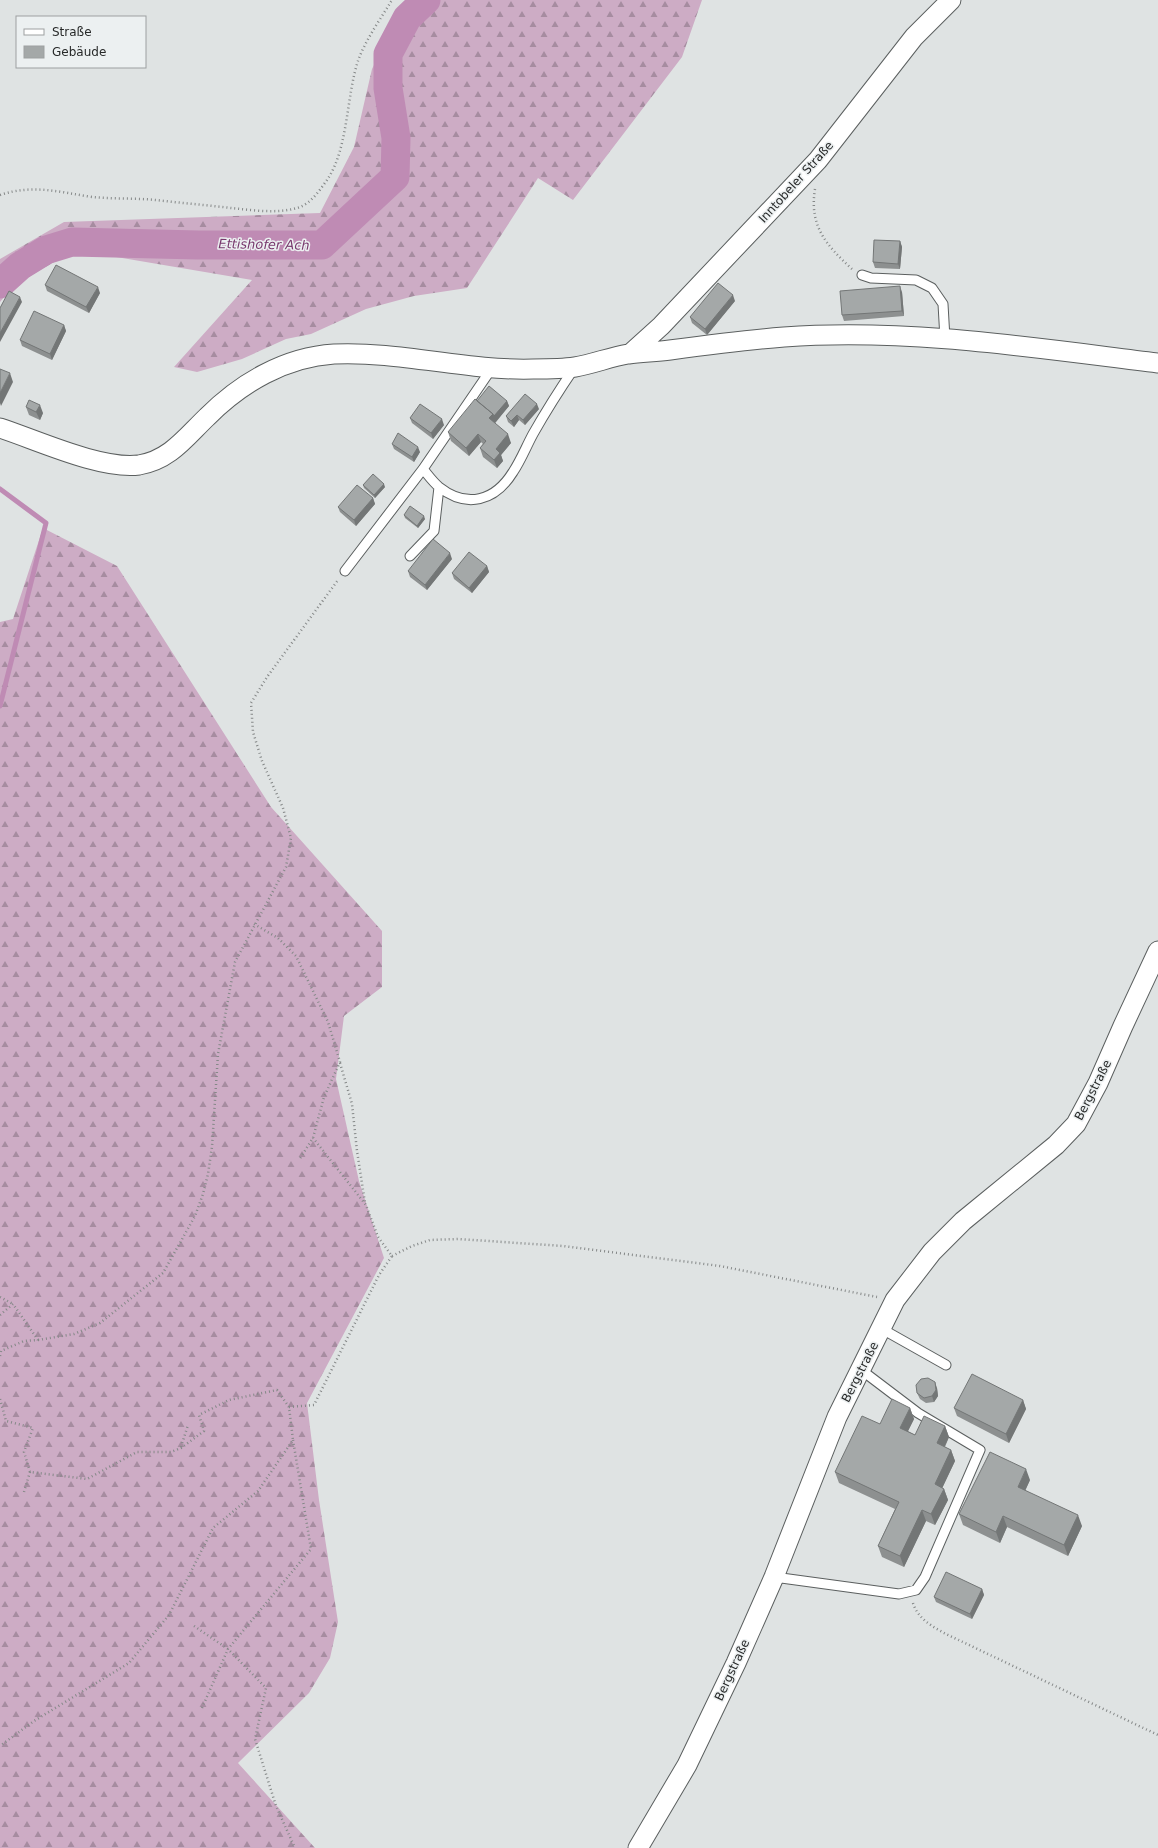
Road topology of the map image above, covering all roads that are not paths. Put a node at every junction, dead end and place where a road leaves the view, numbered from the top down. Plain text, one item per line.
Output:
1 (951, 0) edge
2 (862, 276) road end
3 (945, 339) junction
4 (630, 354) junction
5 (1158, 363) edge
6 (576, 367) junction
7 (492, 368) junction
8 (0, 428) edge
9 (422, 469) junction
10 (439, 487) junction
11 (410, 556) dead end
12 (345, 572) road end
13 (1158, 951) edge
14 (882, 1329) junction
15 (946, 1365) dead end
16 (860, 1369) junction
17 (774, 1577) junction
18 (638, 1848) edge

1 - 4 street, Inntobeler Straße
2 - 3 lane
3 - 4 street
3 - 5 street
4 - 6 street
6 - 7 street
6 - 10 lane
7 - 8 street
7 - 9 lane
9 - 10 lane
9 - 12 lane
10 - 11 lane
13 - 14 street, Bergstraße
14 - 15 lane
14 - 16 street, Bergstraße
16 - 17 street, Bergstraße
16 - 17 lane
17 - 18 street, Bergstraße

